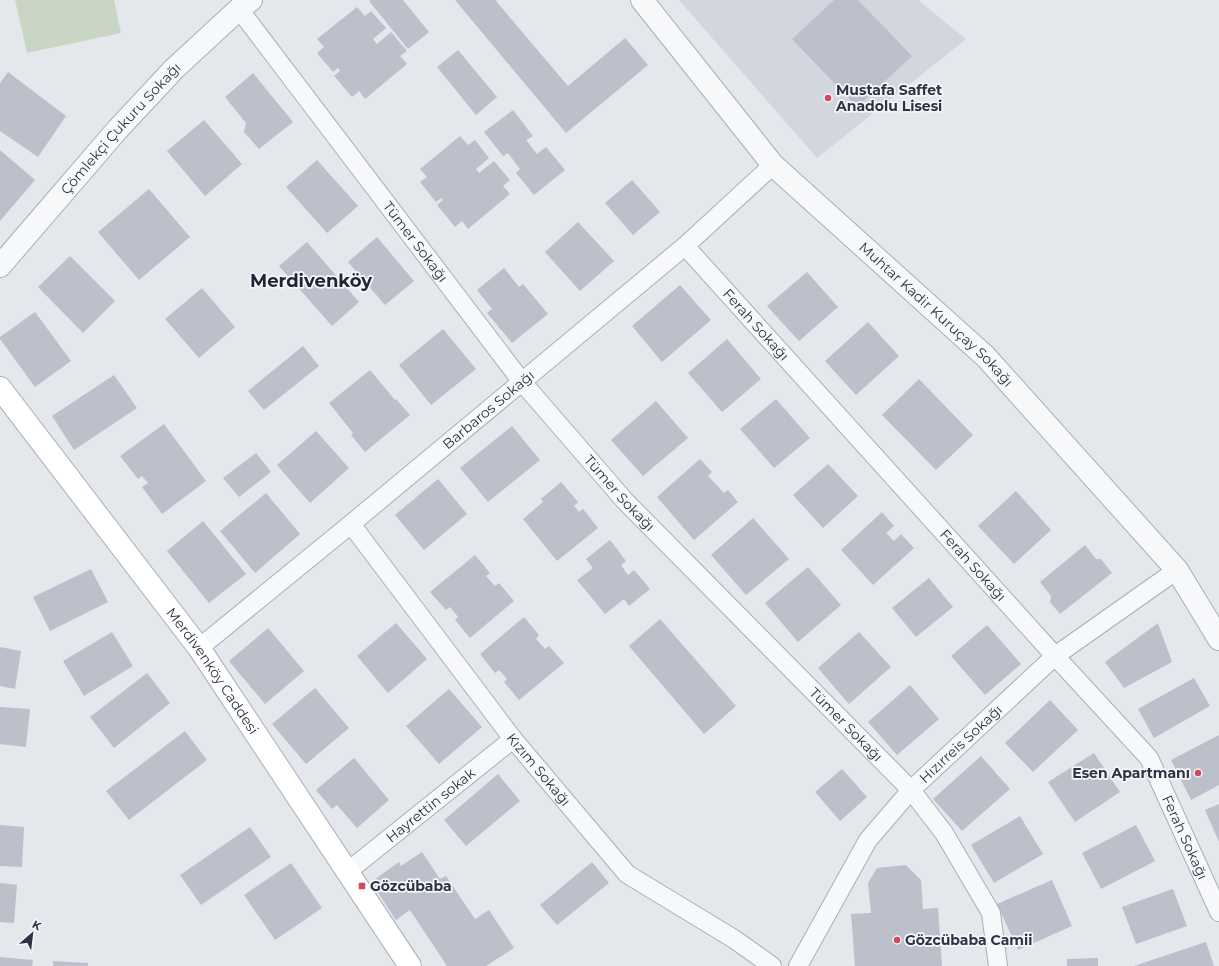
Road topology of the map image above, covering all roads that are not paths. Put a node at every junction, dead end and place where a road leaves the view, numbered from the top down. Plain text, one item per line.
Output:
1 (642, 0) edge
2 (245, 4) edge
3 (773, 165) junction
4 (685, 246) junction
5 (0, 266) edge
6 (522, 382) junction
7 (0, 388) edge
8 (352, 524) junction
9 (1177, 570) junction
10 (1219, 639) edge
11 (200, 648) junction
12 (1055, 656) junction
13 (513, 739) junction
14 (912, 790) junction
15 (348, 872) junction
16 (1219, 912) edge
17 (410, 966) edge
18 (772, 966) edge
19 (798, 966) edge
20 (998, 966) edge

1 - 3 street, Muhtar Kadir Kuruçay Sokağı
2 - 5 street, Çömlekçi Çukuru Sokağı
2 - 6 street, Tümer Sokağı
3 - 4 street, Barbaros Sokağı
3 - 9 street, Muhtar Kadir Kuruçay Sokağı
4 - 6 street, Barbaros Sokağı
4 - 12 street, Ferah Sokağı
6 - 8 street, Barbaros Sokağı
6 - 14 street, Tümer Sokağı
7 - 11 main road, Merdivenköy Caddesi
8 - 11 street, Barbaros Sokağı
8 - 13 street, Kızım Sokağı
9 - 10 street, Muhtar Kadir Kuruçay Sokağı
9 - 12 street, Hızırreis Sokağı
11 - 15 main road, Merdivenköy Caddesi
12 - 14 street, Hızırreis Sokağı
12 - 16 street, Ferah Sokağı
13 - 15 street, Hayrettin sokak
13 - 18 street, Kızım Sokağı
14 - 19 street, Hızırreis Sokağı
14 - 20 street, Tümer Sokağı
15 - 17 main road, Merdivenköy Caddesi

